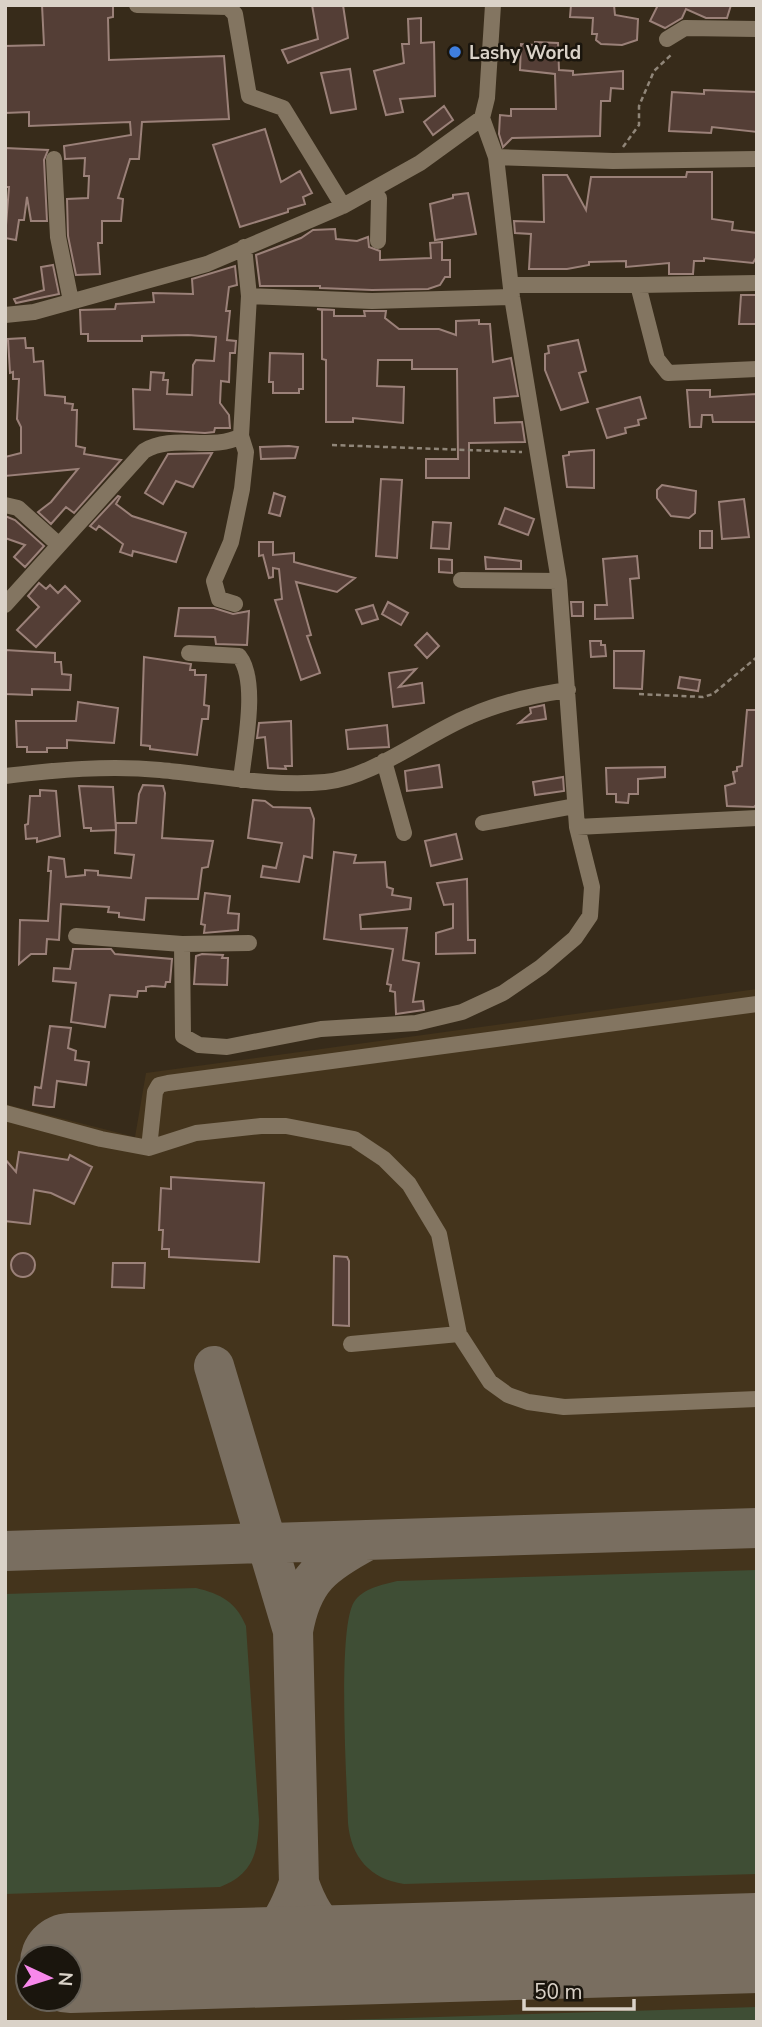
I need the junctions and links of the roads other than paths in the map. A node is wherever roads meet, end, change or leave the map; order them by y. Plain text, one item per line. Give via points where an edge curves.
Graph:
1 (137, 5) edge
2 (493, 5) edge
3 (757, 29) edge
4 (672, 45) road end
5 (482, 118) junction
6 (496, 157) junction
7 (54, 159) dead end
8 (757, 159) edge
9 (379, 192) junction
10 (343, 206) junction
11 (378, 241) dead end
12 (244, 247) junction
13 (757, 283) edge
14 (638, 285) junction
15 (512, 291) junction
16 (249, 296) junction
17 (71, 301) junction
18 (5, 315) edge
19 (757, 369) edge
20 (241, 436) junction
21 (5, 505) edge
22 (59, 545) junction
23 (461, 580) dead end
24 (559, 580) junction
25 (236, 604) dead end
26 (5, 605) edge
27 (189, 653) dead end
28 (568, 690) junction
29 (384, 761) junction
30 (5, 776) edge
31 (240, 780) junction
32 (575, 806) junction
33 (757, 818) edge
34 (483, 823) dead end
35 (576, 827) junction
36 (404, 834) dead end
37 (76, 936) dead end
38 (249, 943) dead end
39 (181, 944) junction
40 (757, 1004) edge
41 (5, 1113) edge
42 (149, 1147) junction
43 (459, 1334) junction
44 (351, 1343) dead end
45 (757, 1399) edge

1 - 10 street via 228,7 235,14 249,96 283,108
2 - 5 street
3 - 4 street via 685,27
5 - 6 street
5 - 9 street
6 - 8 street
6 - 15 street
7 - 17 street via 58,237
9 - 10 street
9 - 11 street
10 - 12 street
12 - 16 street
12 - 17 street via 207,264
13 - 14 street
14 - 15 street
14 - 19 street via 657,359 668,373
15 - 16 street via 372,300
15 - 24 street
16 - 20 street
17 - 18 street
20 - 22 street via 229,443 153,446 144,451
20 - 25 street via 246,452 242,489 231,542 214,581 219,599
21 - 22 street via 18,508
22 - 26 street
23 - 24 street
24 - 28 street
27 - 31 street via 239,656 246,664 248,718
28 - 29 street via 519,698 468,716
28 - 32 street
29 - 31 street via 327,782
29 - 36 street
30 - 31 street via 71,768 157,770
32 - 34 street
32 - 35 street
33 - 35 street
35 - 39 street via 592,887 590,916 575,938 541,967 503,993 462,1012 416,1023 321,1029 227,1047 199,1045 183,1036
37 - 39 street
38 - 39 street
40 - 42 street via 159,1085
41 - 42 street
42 - 43 street via 197,1133 261,1126 354,1139 384,1158 410,1184 439,1234
43 - 44 street
43 - 45 street via 490,1382 528,1402 564,1408

